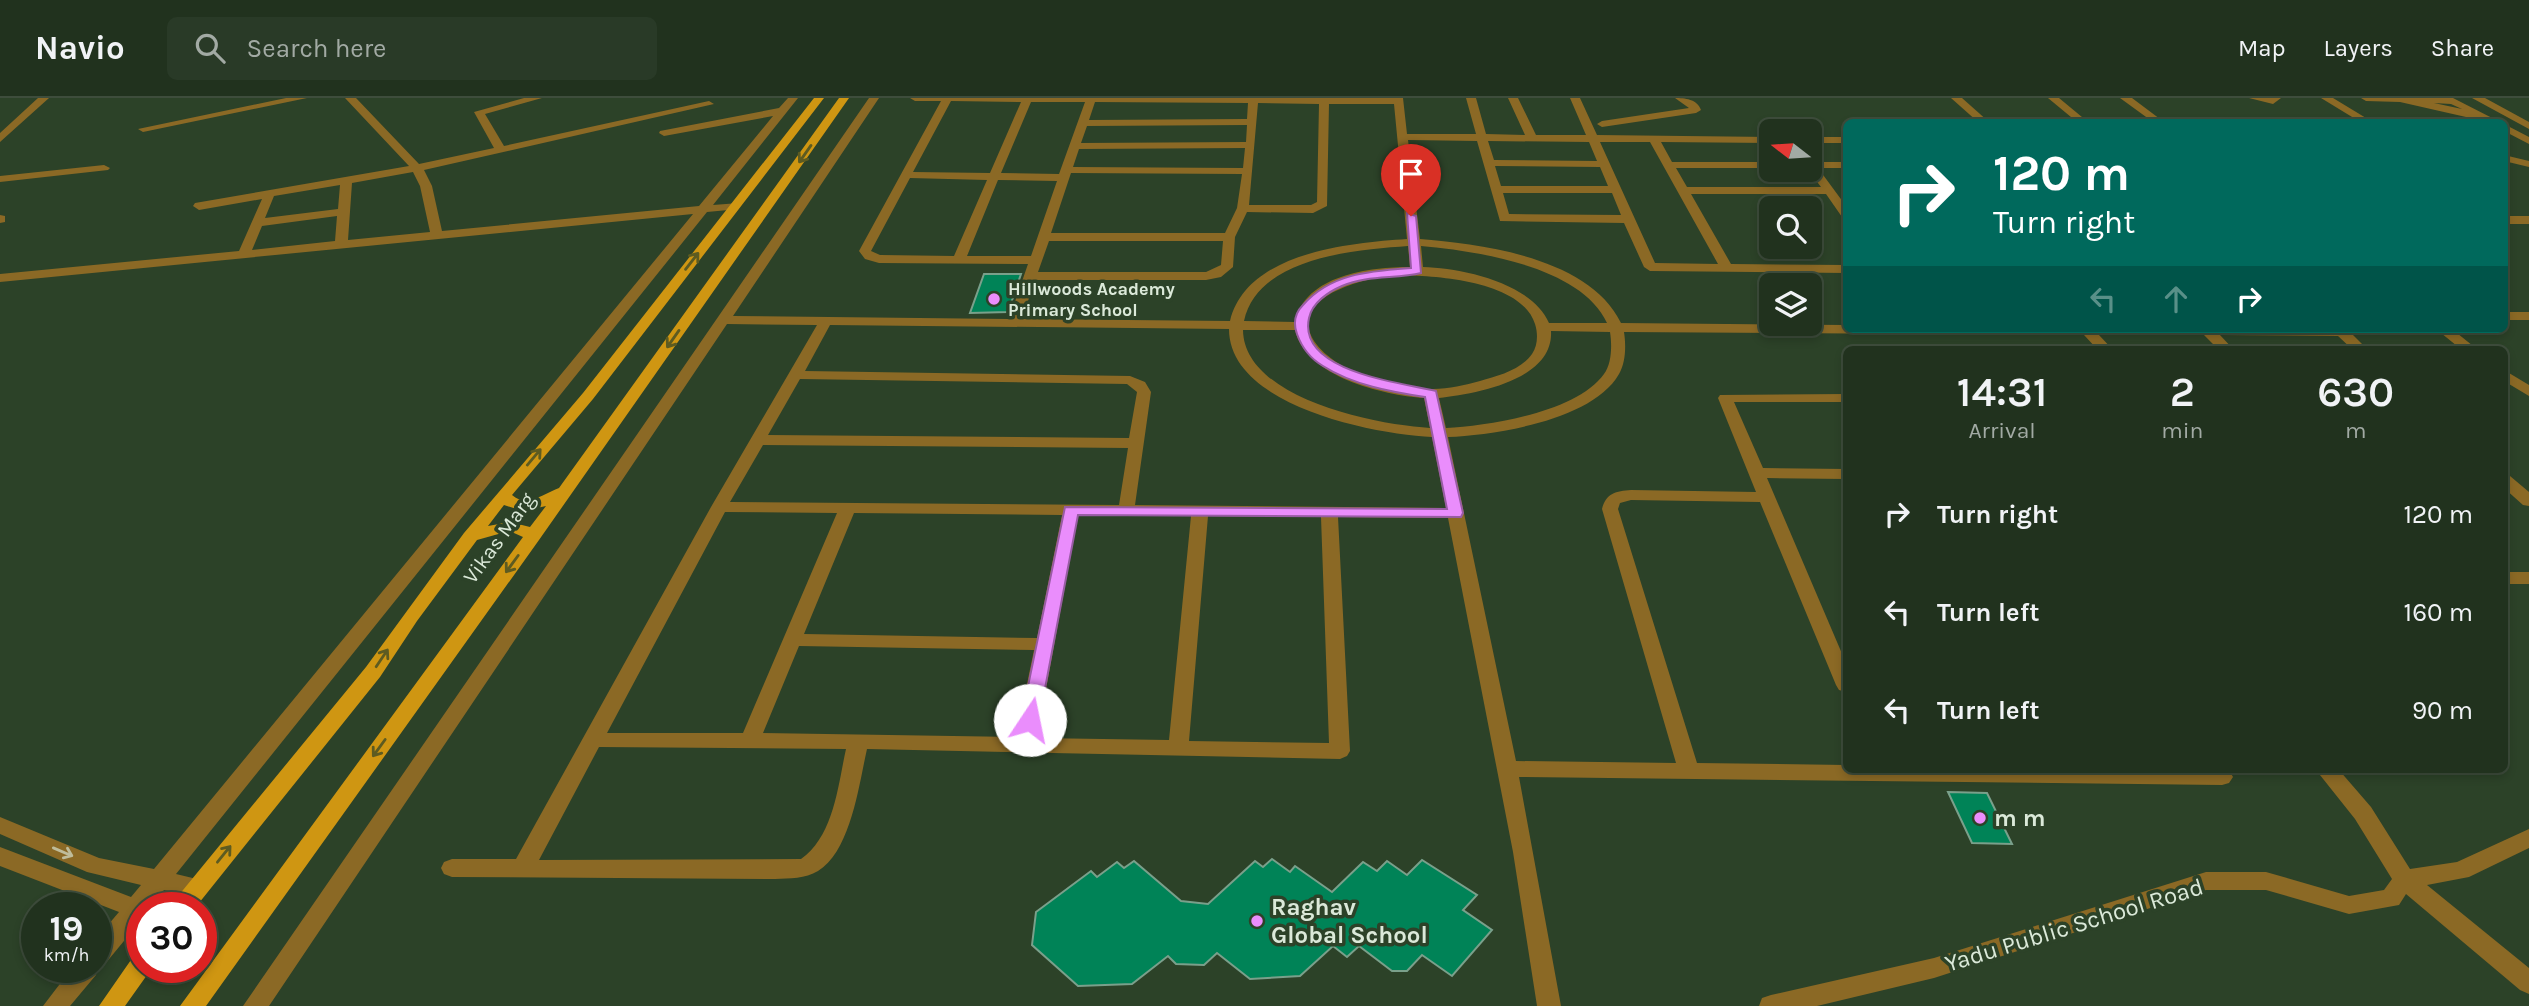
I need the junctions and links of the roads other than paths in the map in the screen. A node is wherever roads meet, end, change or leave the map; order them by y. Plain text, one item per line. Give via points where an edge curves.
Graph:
1 (44, 98) edge
2 (302, 98) edge
3 (350, 98) edge
4 (537, 98) edge
5 (819, 98) edge
6 (844, 98) edge
7 (874, 98) edge
8 (915, 98) edge
9 (1471, 98) edge
10 (1513, 98) edge
11 (1575, 98) edge
12 (1680, 98) edge
13 (1956, 98) edge
14 (2053, 98) edge
15 (2125, 98) edge
16 (2254, 98) edge
17 (2276, 98) edge
18 (2326, 98) edge
19 (2366, 98) edge
20 (2477, 98) edge
21 (947, 99) edge
22 (1027, 99) edge
23 (1091, 99) edge
24 (2400, 99) edge
25 (1253, 100) junction
26 (1398, 100) edge
27 (1324, 101) junction
28 (709, 104) dead end
29 (787, 104) edge
30 (27, 113) junction
31 (14, 115) dead end
32 (2361, 118) dead end
33 (1980, 119) edge
34 (2079, 119) edge
35 (2155, 119) edge
36 (2489, 119) edge
37 (1252, 122) junction
38 (1083, 123) junction
39 (1602, 124) dead end
40 (2529, 126) edge
41 (143, 129) dead end
42 (2508, 132) edge
43 (664, 133) dead end
44 (1402, 137) junction
45 (1482, 138) junction
46 (1532, 138) junction
47 (1593, 138) junction
48 (0, 139) edge
49 (1654, 139) junction
50 (1759, 140) edge
51 (1822, 140) edge
52 (1843, 140) edge
53 (2529, 141) edge
54 (1251, 145) junction
55 (1075, 146) junction
56 (500, 149) junction
57 (2508, 159) edge
58 (1489, 163) junction
59 (1604, 164) junction
60 (1668, 164) junction
61 (2529, 164) edge
62 (1759, 165) edge
63 (1843, 165) edge
64 (104, 168) dead end
65 (416, 169) junction
66 (1248, 171) junction
67 (1066, 174) junction
68 (906, 175) junction
69 (995, 176) junction
70 (0, 179) edge
71 (346, 181) junction
72 (1496, 189) junction
73 (1616, 190) junction
74 (1683, 190) junction
75 (1829, 191) junction
76 (270, 193) junction
77 (199, 206) dead end
78 (735, 206) junction
79 (1242, 208) junction
80 (703, 209) junction
81 (1843, 210) edge
82 (344, 212) junction
83 (1629, 219) junction
84 (2508, 220) edge
85 (2529, 220) edge
86 (258, 223) junction
87 (2508, 229) edge
88 (2529, 229) edge
89 (438, 237) junction
90 (1044, 237) junction
91 (1229, 237) junction
92 (1414, 242) junction
93 (341, 245) junction
94 (243, 255) junction
95 (959, 259) junction
96 (1035, 260) junction
97 (1727, 268) junction
98 (1843, 269) edge
99 (1417, 271) junction
100 (1030, 276) junction
101 (0, 278) edge
102 (2508, 316) edge
103 (2529, 316) edge
104 (722, 320) junction
105 (826, 321) junction
106 (1014, 323) junction
107 (1235, 325) junction
108 (1301, 326) junction
109 (1545, 327) junction
110 (1617, 328) junction
111 (1843, 329) edge
112 (2090, 333) edge
113 (2210, 333) edge
114 (2342, 333) edge
115 (2448, 333) edge
116 (2102, 346) edge
117 (2223, 346) edge
118 (2357, 346) edge
119 (2466, 346) edge
120 (796, 375) junction
121 (2508, 377) edge
122 (2529, 392) edge
123 (1431, 394) junction
124 (1843, 398) edge
125 (1439, 433) junction
126 (760, 440) junction
127 (1138, 443) junction
128 (1757, 473) junction
129 (1843, 474) edge
130 (2508, 483) edge
131 (565, 491) junction
132 (503, 495) junction
133 (1767, 497) junction
134 (2529, 501) edge
135 (719, 507) junction
136 (848, 508) junction
137 (1071, 510) junction
138 (1126, 511) junction
139 (1200, 511) junction
140 (1329, 512) junction
141 (1455, 513) junction
142 (533, 536) junction
143 (470, 537) junction
144 (2508, 578) edge
145 (2529, 578) edge
146 (792, 640) junction
147 (1046, 645) junction
148 (1839, 649) edge
149 (1843, 670) edge
150 (593, 740) junction
151 (750, 740) junction
152 (858, 744) junction
153 (1025, 746) junction
154 (1178, 748) junction
155 (1507, 769) junction
156 (1689, 772) junction
157 (1843, 772) edge
158 (1951, 773) edge
159 (2220, 773) edge
160 (2330, 773) edge
161 (0, 825) edge
162 (2529, 838) edge
163 (0, 856) edge
164 (524, 866) junction
165 (452, 868) dead end
166 (2404, 879) junction
167 (157, 881) junction
168 (197, 888) junction
169 (150, 892) edge
170 (194, 892) edge
171 (126, 904) edge
172 (126, 924) edge
173 (112, 939) edge
174 (74, 983) edge
175 (128, 983) edge
176 (2529, 983) edge
177 (55, 1006) edge
178 (111, 1006) edge
179 (192, 1006) edge
180 (255, 1006) edge
181 (1549, 1006) edge
182 (1770, 1006) edge

1 - 30 street
2 - 41 street
3 - 65 street
4 - 56 street via 479,112
5 - 78 main road, Vikas Marg
6 -> 131 main road, Vikas Marg
7 - 104 street
8 - 21 street
9 - 45 street
10 - 46 street
11 - 47 street
12 - 39 street via 1696,110
13 - 33 street
14 - 34 street
15 - 35 street
16 - 17 street
18 - 32 street
19 - 24 street
20 - 40 street
21 - 22 street
21 - 68 street
22 - 23 street
22 - 69 street
23 - 25 street
23 - 38 street
24 - 36 street via 2448,100
25 - 27 street
25 - 37 street
26 - 27 street
26 - 44 street
27 - 79 street via 1323,203 1313,209
28 - 56 street
29 - 43 street
29 - 80 street
30 - 31 street
30 - 48 street
37 - 38 street
37 - 54 street
38 - 55 street
42 - 53 street
44 - 45 street
44 - 92 street
45 - 46 street
45 - 58 street
46 - 47 street
47 - 49 street
47 - 59 street
49 - 50 street
49 - 60 street
51 - 52 street
54 - 55 street
54 - 66 street
55 - 67 street
56 - 65 street
57 - 61 street
58 - 59 street
58 - 72 street
59 - 73 street
60 - 62 street
60 - 74 street
63 - 75 street via 1810,165
64 - 70 street
65 - 71 street
65 - 89 street via 426,186
66 - 67 street
66 - 79 street
67 - 69 street
67 - 90 street
68 - 69 street
68 - 95 street via 865,251 879,258
69 - 95 street
71 - 76 street
71 - 82 street
72 - 73 street
72 - 83 street via 1504,218
73 - 83 street
74 - 75 street
74 - 97 street
75 - 81 street
76 - 77 street
76 - 86 street
78 - 80 street
132 -> 78 main road, Vikas Marg via 587,396
79 - 91 street
80 - 89 street
80 - 167 street
82 - 86 street
82 - 93 street
83 - 97 street via 1650,267
84 - 85 street
86 - 94 street
87 - 88 street
89 - 93 street
90 - 91 street
90 - 96 street
91 - 100 street via 1227,267 1216,274
92 - 99 street
92 - 107 street via 1324,254 1273,274 1246,297
92 - 110 street via 1467,246 1524,259 1572,280 1606,308
93 - 94 street
94 - 101 street
95 - 96 street
96 - 100 street
97 - 98 street
99 - 108 street via 1364,275 1338,284 1318,295 1304,311
99 - 109 street via 1450,273 1505,289 1530,307
100 - 106 street
102 - 103 street
104 - 105 street
104 - 180 street
105 - 106 street
105 - 120 street
106 - 107 street
107 - 108 street
107 - 125 street via 1242,355 1269,384 1315,409 1382,427
108 - 123 street via 1308,346 1345,373
109 - 110 street
109 - 123 street via 1541,352 1523,370 1496,382
110 - 111 street
110 - 125 street via 1613,373 1581,402 1526,423
112 - 116 street
113 - 117 street
114 - 118 street
115 - 119 street
120 - 126 street
120 - 127 street via 1130,380 1144,392
121 - 122 street
123 - 125 street
124 - 128 street via 1725,398
125 - 141 street
126 - 127 street
126 - 135 street
127 - 138 street
128 - 129 street
128 - 133 street
130 - 134 street
131 - 132 main road via 528,506 512,504
131 - 142 main road, Vikas Marg
132 - 143 main road, Vikas Marg
133 - 148 street
133 - 156 street via 1630,495 1612,501 1610,509
135 - 136 street
135 - 150 street
136 - 137 street
136 - 146 street
137 - 138 street
137 - 147 street
138 - 139 street
139 - 140 street
139 - 154 street
140 - 141 street
140 - 154 street via 1340,751
141 - 155 street
142 - 143 main road via 520,527 505,527
142 -> 179 main road, Vikas Marg
168 -> 143 main road, Vikas Marg via 373,672
144 - 145 street
146 - 147 street
146 - 151 street
147 - 153 street
148 - 149 street
150 - 151 street
150 - 164 street
151 - 152 street
152 - 153 street
152 - 164 street via 834,834 824,853 809,866 775,870
153 - 154 street
155 - 156 street
155 - 181 street
156 - 157 street
158 - 159 street via 2222,777
160 - 166 street via 2363,813
161 -> 167 street via 95,866
162 - 166 street via 2461,871
163 - 171 street
164 - 165 street
166 - 176 street
166 - 182 street, Yadu Public School Road via 2391,898 2349,905 2266,881 2206,881 1934,968
167 - 168 street
167 - 169 street
168 - 170 main road, Vikas Marg
172 - 173 street
174 - 177 street
175 - 178 main road

